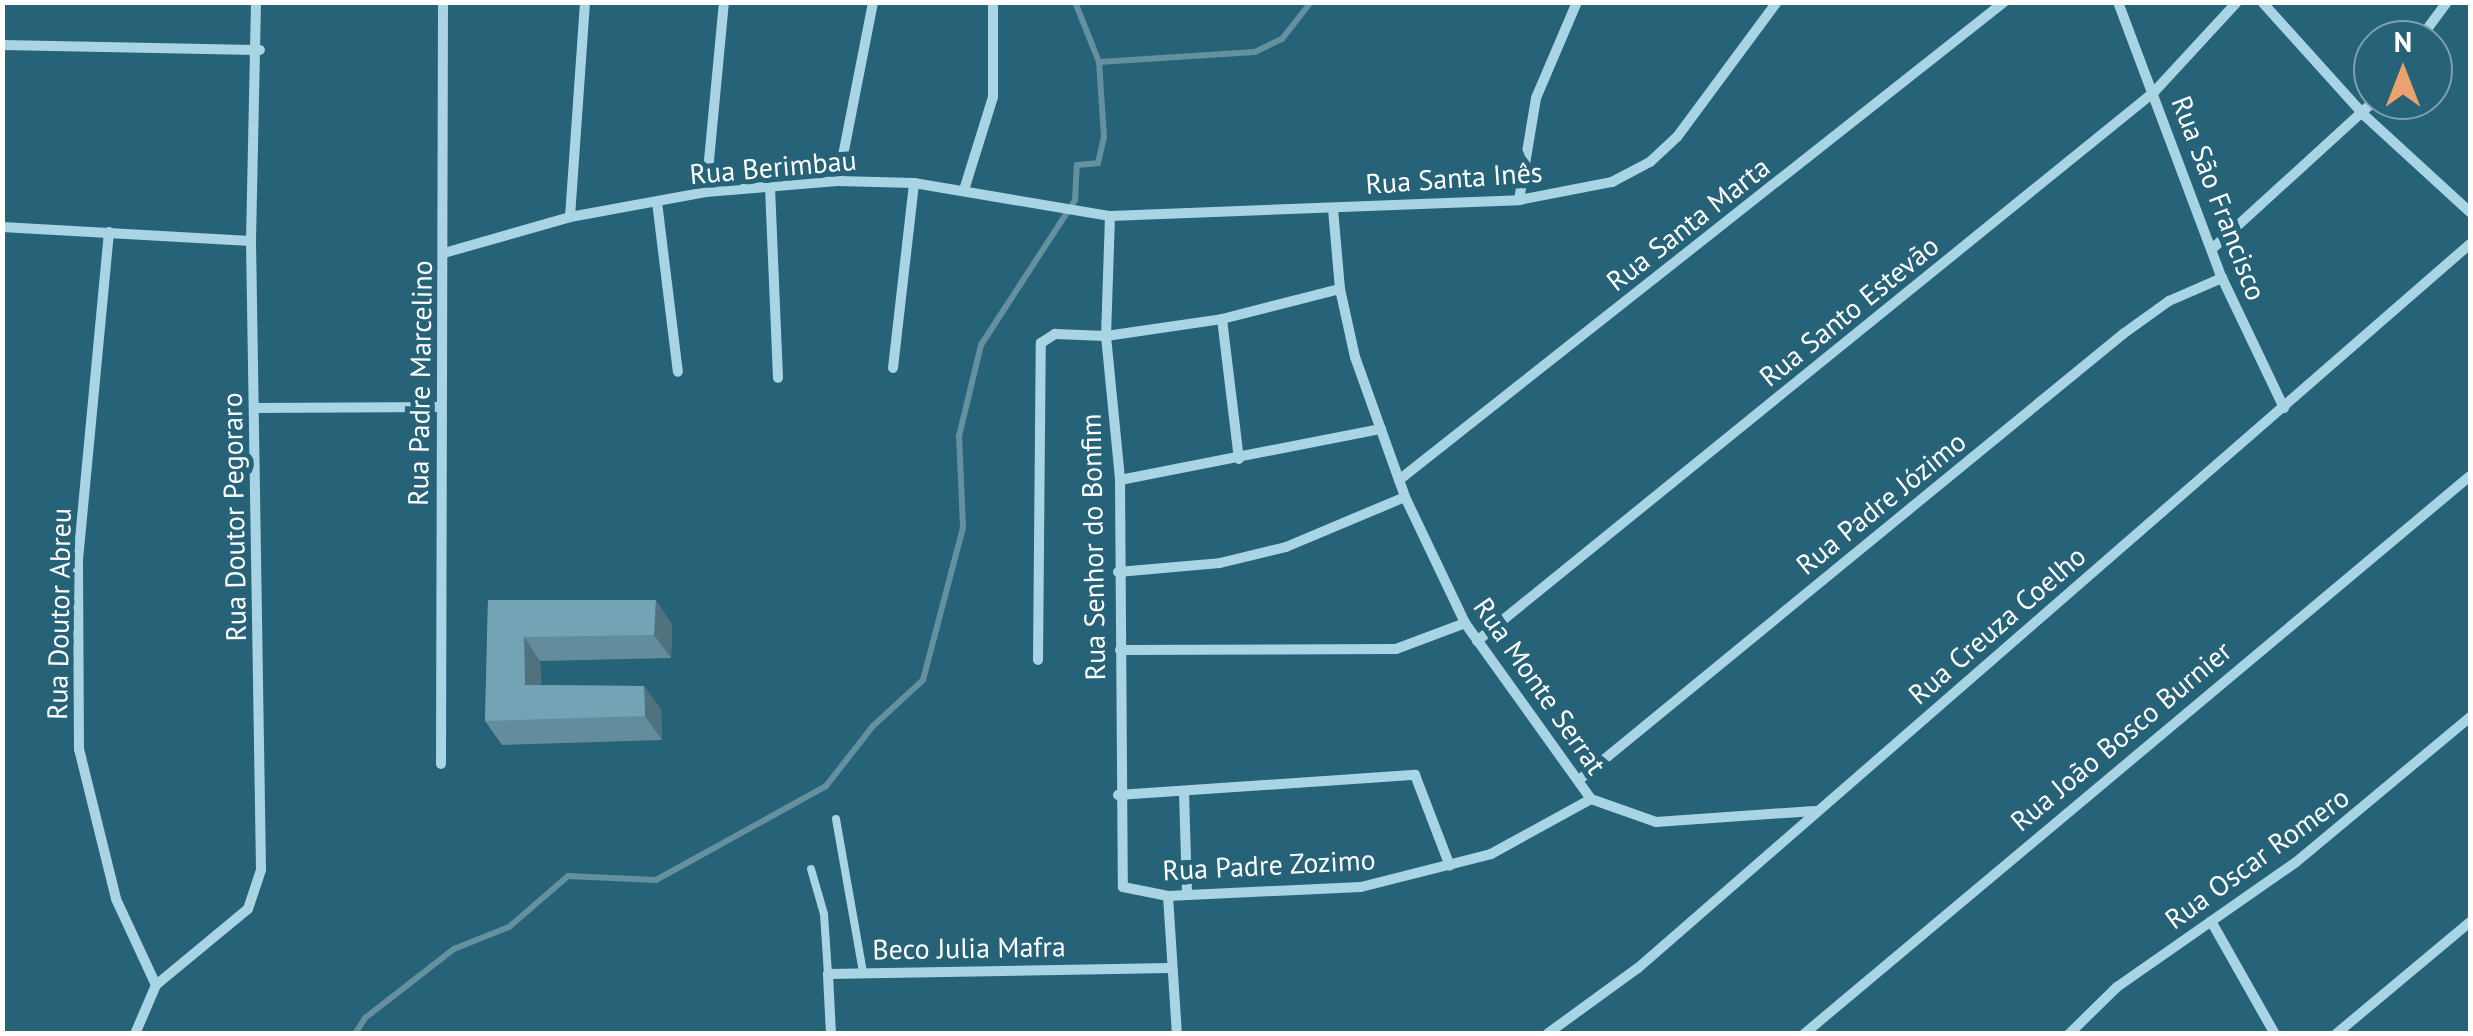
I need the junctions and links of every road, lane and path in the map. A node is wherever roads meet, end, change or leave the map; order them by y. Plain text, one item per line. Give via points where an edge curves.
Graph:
1 (256, 2) edge
2 (443, 2) edge
3 (584, 2) edge
4 (724, 2) edge
5 (873, 2) edge
6 (993, 2) edge
7 (1578, 2) edge
8 (1777, 2) edge
9 (2004, 2) edge
10 (2118, 2) edge
11 (2237, 2) edge
12 (2262, 2) edge
13 (2, 45) edge
14 (260, 50) junction
15 (2154, 92) junction
16 (2353, 102) edge
17 (2357, 120) edge
18 (2370, 120) edge
19 (838, 180) junction
20 (914, 184) junction
21 (770, 187) junction
22 (964, 190) junction
23 (706, 192) junction
24 (1519, 200) junction
25 (657, 202) junction
26 (1333, 209) junction
27 (2470, 212) edge
28 (1110, 216) junction
29 (570, 217) junction
30 (2, 227) edge
31 (109, 232) junction
32 (251, 241) junction
33 (2470, 244) edge
34 (2212, 249) junction
35 (444, 254) junction
36 (2222, 278) junction
37 (1340, 289) junction
38 (1222, 319) junction
39 (1106, 336) junction
40 (894, 368) dead end
41 (678, 372) dead end
42 (778, 378) dead end
43 (441, 407) junction
44 (254, 408) junction
45 (2284, 408) junction
46 (1381, 429) junction
47 (1240, 459) junction
48 (2470, 476) edge
49 (1120, 480) junction
50 (1399, 480) junction
51 (1405, 497) junction
52 (1118, 572) junction
53 (1465, 623) junction
54 (1477, 640) junction
55 (1120, 650) junction
56 (1038, 660) dead end
57 (2470, 717) edge
58 (441, 764) dead end
59 (1578, 780) junction
60 (1184, 792) junction
61 (1118, 795) junction
62 (1591, 799) junction
63 (1816, 810) junction
64 (836, 819) dead end
65 (1450, 866) junction
66 (811, 868) dead end
67 (1119, 878) joint
68 (1187, 894) junction
69 (1168, 896) junction
70 (2211, 921) junction
71 (2470, 922) edge
72 (1170, 968) junction
73 (863, 972) junction
74 (828, 974) junction
75 (156, 985) junction
76 (134, 1034) edge
77 (831, 1034) edge
78 (1177, 1034) edge
79 (1547, 1034) edge
80 (1804, 1034) edge
81 (2069, 1034) edge
82 (2275, 1034) edge
83 (2336, 1034) edge

1 - 14 street, Rua Doutor Pegoraro
2 - 35 street, Rua Padre Marcelino
3 - 29 street
4 - 23 street
5 - 19 street
6 - 22 street via 993,97
7 - 24 street via 1536,98
8 - 24 street, Rua Santa Inês via 1677,137 1650,162 1612,182
9 - 50 street, Rua Santa Marta
10 - 15 street, Rua São Francisco
11 - 15 street, Rua Santo Estevão
12 - 16 street
13 - 14 street
14 - 32 street, Rua Doutor Pegoraro
15 - 34 street, Rua São Francisco
15 - 54 street, Rua Santo Estevão
17 - 34 street
18 - 27 street
19 - 20 street, Rua Berimbau
19 - 21 street, Rua Berimbau
20 - 22 street, Rua Berimbau
20 - 40 street
21 - 23 street, Rua Berimbau
21 - 42 street
22 - 28 street, Rua Berimbau
23 - 25 street, Rua Berimbau
24 - 26 street, Rua Santa Inês
25 - 29 street, Rua Berimbau
25 - 41 street
26 - 28 street, Rua Santa Inês
26 - 37 street, Rua Monte Serrat
28 - 39 street, Rua Senhor do Bonfim
29 - 35 street, Rua Berimbau
30 - 31 street
31 - 32 street
31 - 75 street, Rua Doutor Abreu via 78,563 79,749 116,898
32 - 44 street, Rua Doutor Pegoraro
33 - 45 street, Rua Creuza Coelho
34 - 36 street, Rua São Francisco
35 - 43 street, Rua Padre Marcelino
36 - 45 street, Rua São Francisco
36 - 59 street, Rua Padre Józimo via 2169,301 2122,334
37 - 38 street
37 - 46 street, Rua Monte Serrat
38 - 39 street
38 - 47 street
39 - 49 street, Rua Senhor do Bonfim
39 - 56 street via 1055,334 1037,350
43 - 44 street
43 - 58 street, Rua Padre Marcelino
44 - 75 street, Rua Doutor Pegoraro via 260,870 248,910
45 - 63 street, Rua Creuza Coelho
46 - 47 street
46 - 50 street, Rua Monte Serrat
47 - 49 street
48 - 80 street, Rua João Bosco Burnier
49 - 52 street, Rua Senhor do Bonfim
50 - 51 street, Rua Monte Serrat
51 - 52 street via 1286,547 1220,563
51 - 53 street, Rua Monte Serrat
52 - 55 street, Rua Senhor do Bonfim
53 - 54 street, Rua Monte Serrat
53 - 55 street via 1396,649 1258,644
54 - 59 street, Rua Monte Serrat
55 - 61 street, Rua Senhor do Bonfim
57 - 70 street, Rua Oscar Romero via 2380,796
59 - 62 street, Rua Monte Serrat
60 - 61 street
60 - 65 street via 1415,775
60 - 68 street
61 - 67 street, Rua Senhor do Bonfim
62 - 63 street, Rua Monte Serrat via 1656,822
62 - 65 street, Rua Padre Zozimo via 1525,839
63 - 79 street, Rua Creuza Coelho via 1638,968
64 - 73 lane
65 - 68 street, Rua Padre Zozimo via 1361,887
66 - 74 lane via 824,914
67 - 69 street, Rua Padre Zozimo via 1130,891
68 - 69 street, Rua Padre Zozimo
69 - 72 street
70 - 81 street, Rua Oscar Romero via 2118,987
70 - 82 street
71 - 83 street
72 - 73 street, Beco Julia Mafra
72 - 78 street
73 - 74 street, Beco Julia Mafra
74 - 77 street
75 - 76 street

